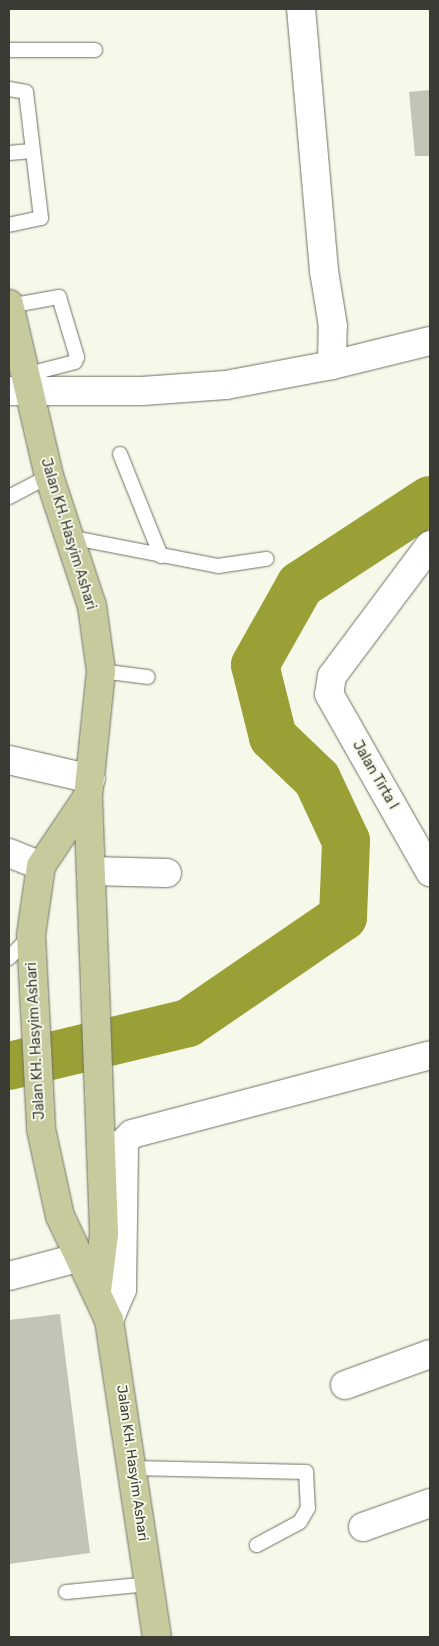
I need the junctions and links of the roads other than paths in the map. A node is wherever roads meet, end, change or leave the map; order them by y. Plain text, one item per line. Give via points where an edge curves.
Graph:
1 (301, 9) edge
2 (9, 50) edge
3 (95, 50) dead end
4 (9, 90) edge
5 (32, 151) junction
6 (9, 153) edge
7 (9, 225) edge
8 (9, 305) edge
9 (430, 341) edge
10 (332, 365) junction
11 (21, 385) edge
12 (120, 454) dead end
13 (49, 476) junction
14 (9, 497) edge
15 (69, 537) junction
16 (430, 545) edge
17 (161, 556) junction
18 (266, 559) dead end
19 (101, 671) junction
20 (148, 677) dead end
21 (9, 760) edge
22 (90, 788) junction
23 (9, 853) edge
24 (41, 866) junction
25 (92, 872) junction
26 (430, 872) edge
27 (167, 873) dead end
28 (31, 935) junction
29 (9, 958) edge
30 (430, 1055) edge
31 (81, 1257) junction
32 (9, 1276) edge
33 (97, 1291) junction
34 (108, 1320) junction
35 (430, 1354) edge
36 (345, 1385) dead end
37 (133, 1468) junction
38 (430, 1503) edge
39 (363, 1527) dead end
40 (257, 1544) dead end
41 (149, 1584) junction
42 (66, 1592) dead end
43 (157, 1637) edge

1 - 10 street via 324,271 333,326
2 - 3 lane
4 - 5 lane via 26,92
5 - 6 lane
5 - 7 lane via 40,220
8 - 11 main road, Jalan KH. Hasyim Ashari
8 - 11 lane via 59,297 77,356 75,362
9 - 10 street
10 - 11 street via 226,385 142,391
11 - 13 main road, Jalan KH. Hasyim Ashari
12 - 17 lane
13 - 14 lane
13 - 15 main road, Jalan KH. Hasyim Ashari
15 - 17 lane
15 - 19 main road, Jalan KH. Hasyim Ashari via 92,606
16 - 26 street, Jalan Tirta I via 332,676 329,694
17 - 18 lane via 218,566
19 - 20 lane
19 - 22 main road, Jalan KH. Hasyim Ashari
21 - 22 street
22 - 24 main road, Jalan KH. Hasyim Ashari
22 - 25 main road, Jalan KH. Hasyim Ashari
23 - 24 street
24 - 28 main road, Jalan KH. Hasyim Ashari
25 - 27 street
25 - 33 main road, Jalan KH. Hasyim Ashari via 92,980 104,1234
28 - 29 lane
28 - 31 main road, Jalan KH. Hasyim Ashari via 41,1129 60,1216
30 - 34 street via 132,1134 124,1142 122,1290
31 - 32 street
31 - 33 main road, Jalan KH. Hasyim Ashari
33 - 34 main road, Jalan KH. Hasyim Ashari
34 - 37 main road, Jalan KH. Hasyim Ashari
35 - 36 street
37 - 40 lane via 306,1472 308,1508 300,1522
37 - 41 main road, Jalan KH. Hasyim Ashari
38 - 39 street
41 - 42 lane
41 - 43 main road, Jalan KH. Hasyim Ashari

